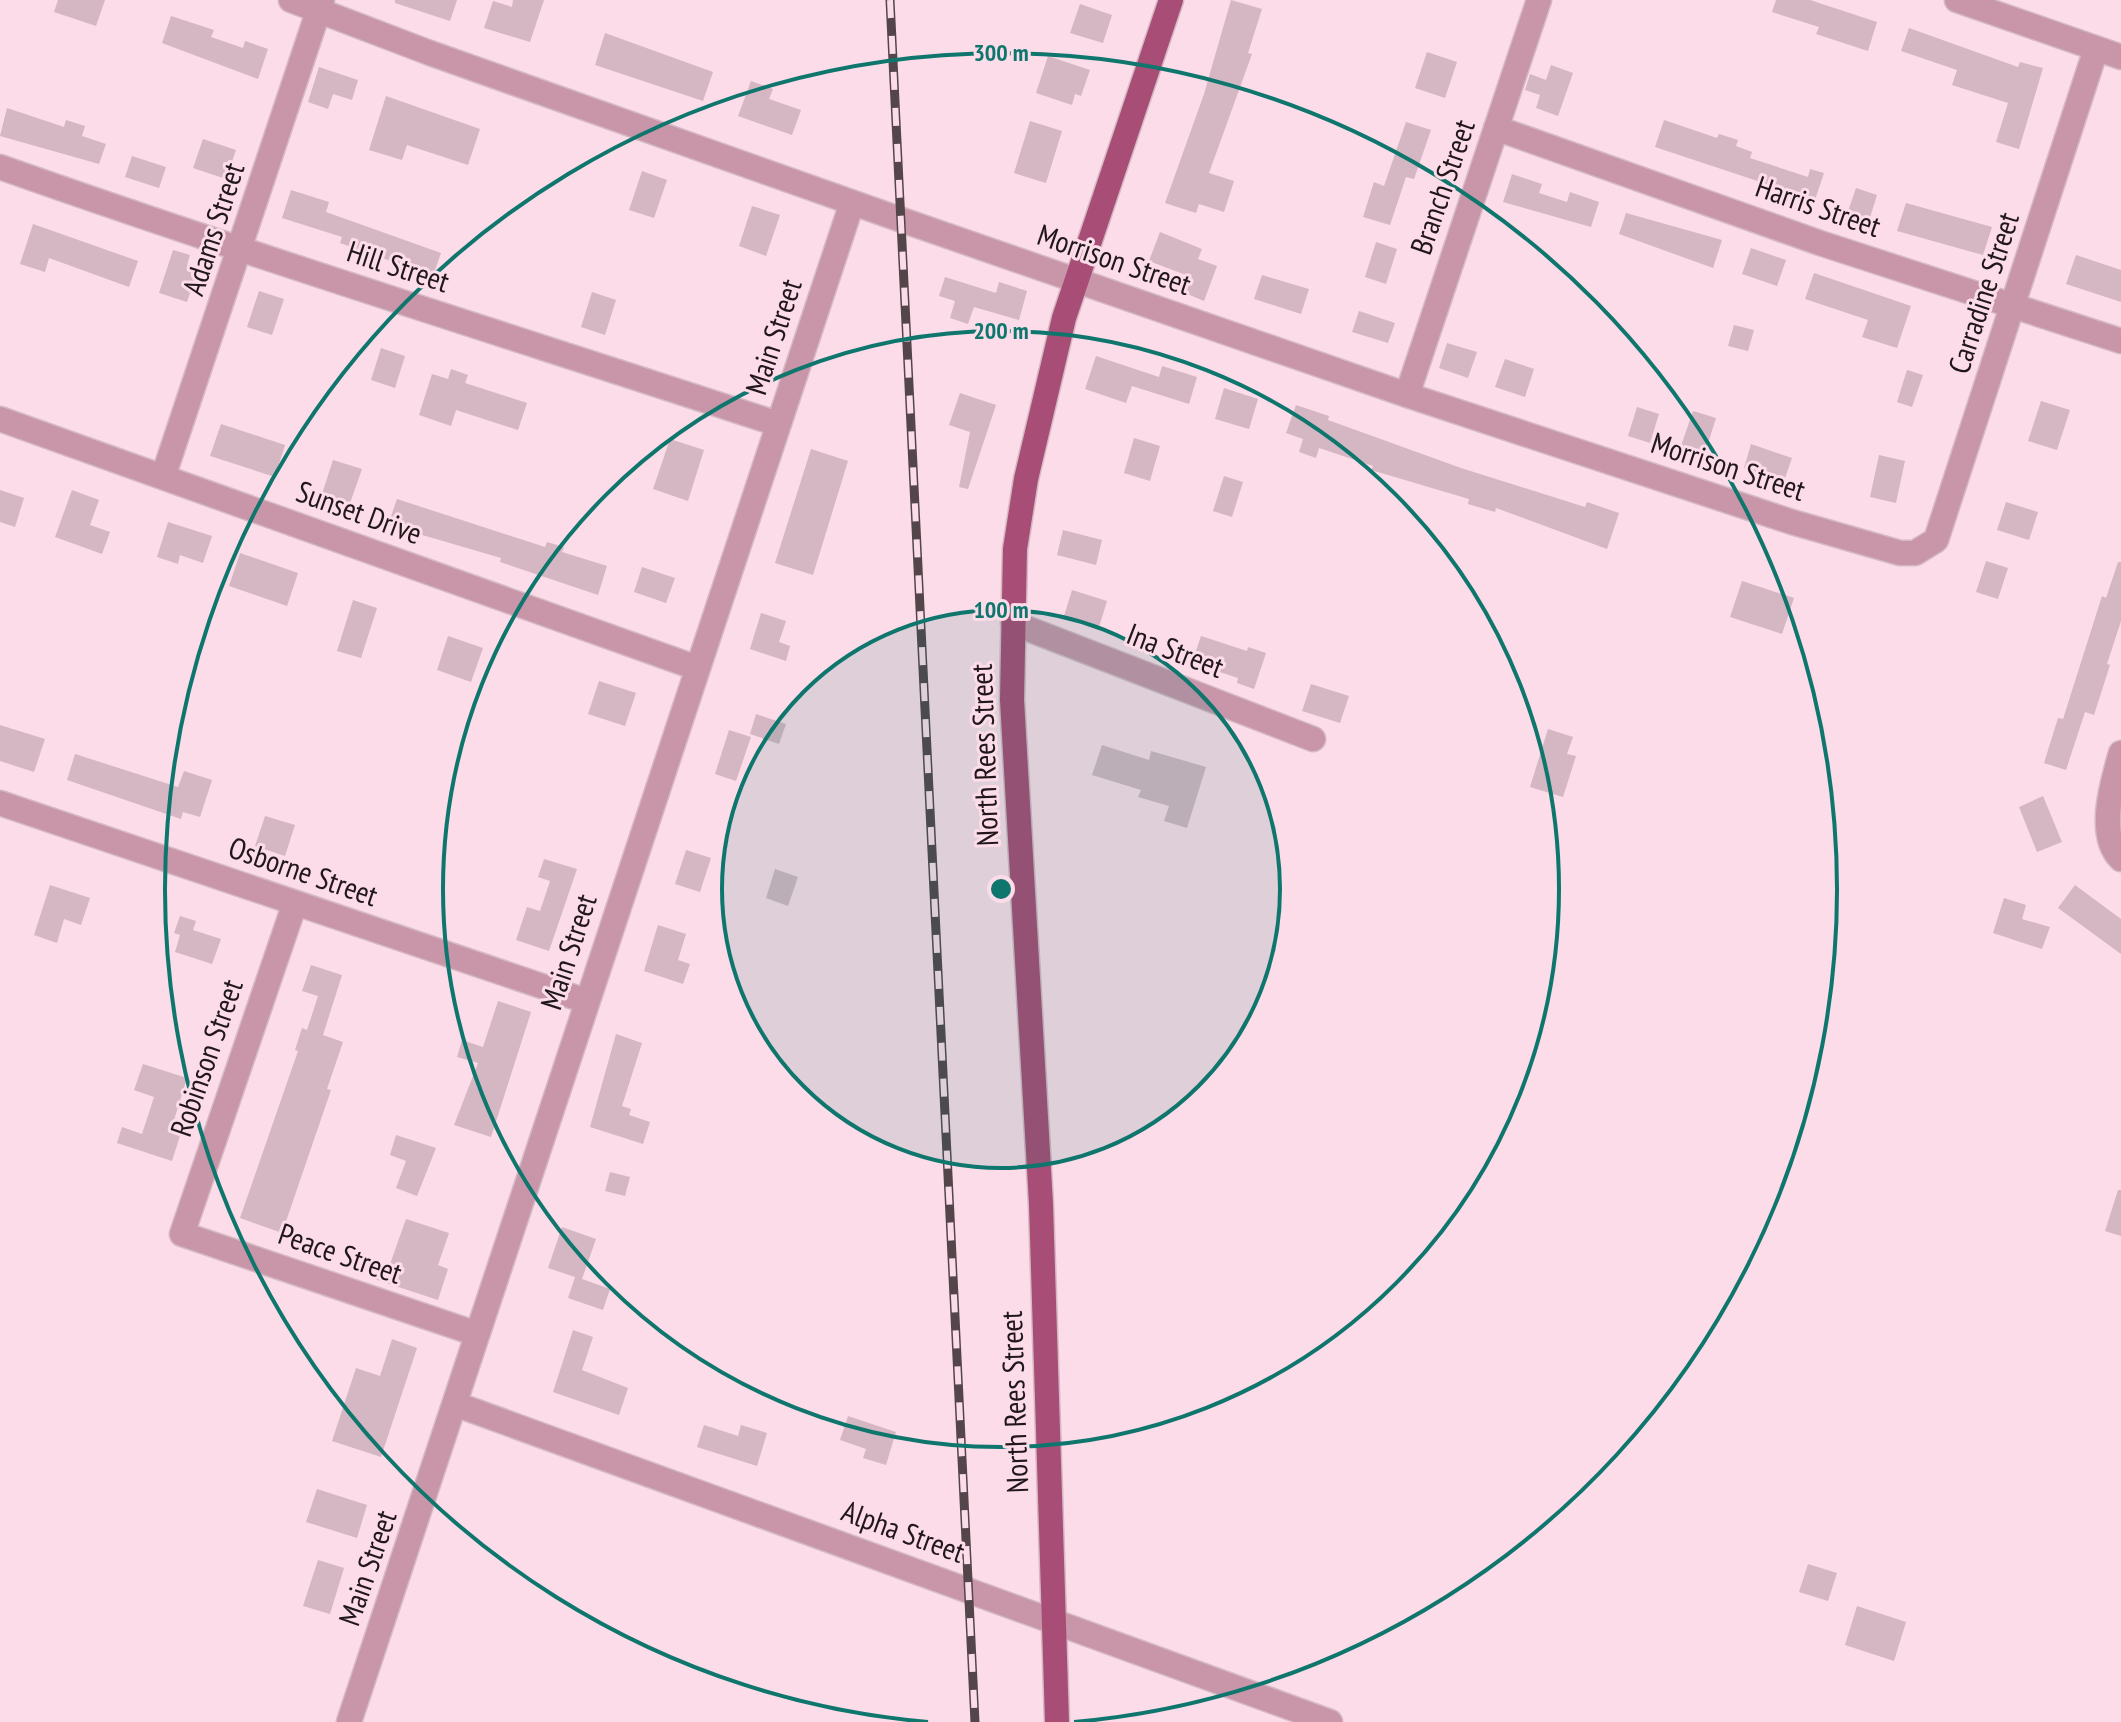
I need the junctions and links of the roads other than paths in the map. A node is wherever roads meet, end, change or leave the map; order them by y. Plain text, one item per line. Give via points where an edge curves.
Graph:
1 (291, 0) edge
2 (1171, 0) edge
3 (1539, 0) edge
4 (1957, 0) edge
5 (320, 5) edge
6 (2096, 49) junction
7 (2121, 57) edge
8 (1496, 128) junction
9 (0, 167) edge
10 (852, 203) junction
11 (240, 252) junction
12 (1076, 280) junction
13 (2014, 306) junction
14 (2121, 341) edge
15 (1407, 395) junction
16 (0, 419) edge
17 (778, 424) junction
18 (163, 477) junction
19 (1923, 549) joint
20 (1013, 623) junction
21 (697, 668) junction
22 (1313, 739) dead end
23 (2121, 753) edge
24 (0, 803) edge
25 (2121, 859) edge
26 (295, 903) junction
27 (586, 1001) junction
28 (182, 1234) joint
29 (477, 1334) junction
30 (455, 1404) junction
31 (1053, 1623) junction
32 (349, 1722) edge
33 (1057, 1722) edge
34 (1330, 1722) edge

1 - 5 street, Morrison Street
2 - 12 main road, North Rees Street
3 - 8 street, Branch Street
4 - 6 street
5 - 10 street, Morrison Street via 430,53
5 - 11 street, Adams Street
6 - 7 street
6 - 13 street, Carradine Street
8 - 13 street, Harris Street
8 - 15 street, Branch Street
9 - 11 street, Hill Street
10 - 12 street, Morrison Street
10 - 17 street, Main Street
11 - 17 street, Hill Street
11 - 18 street, Adams Street
12 - 15 street, Morrison Street
12 - 20 main road, North Rees Street via 1026,479 1015,549
13 - 14 street, Harris Street
13 - 19 street, Carradine Street via 1952,498 1936,540
15 - 19 street, Morrison Street via 1879,549
16 - 18 street, Sunset Drive
17 - 21 street, Main Street
18 - 21 street, Sunset Drive
20 - 22 street, Ina Street
20 - 31 main road, North Rees Street via 1012,700 1041,1204
21 - 27 street, Main Street
23 - 25 street via 2109,803 2110,833
24 - 26 street, Osborne Street
26 - 27 street, Osborne Street
26 - 28 street, Robinson Street
27 - 29 street, Main Street
28 - 29 street, Peace Street
29 - 30 street, Main Street
30 - 31 street, Alpha Street
30 - 32 street, Main Street
31 - 33 main road, North Rees Street
31 - 34 street, Alpha Street

